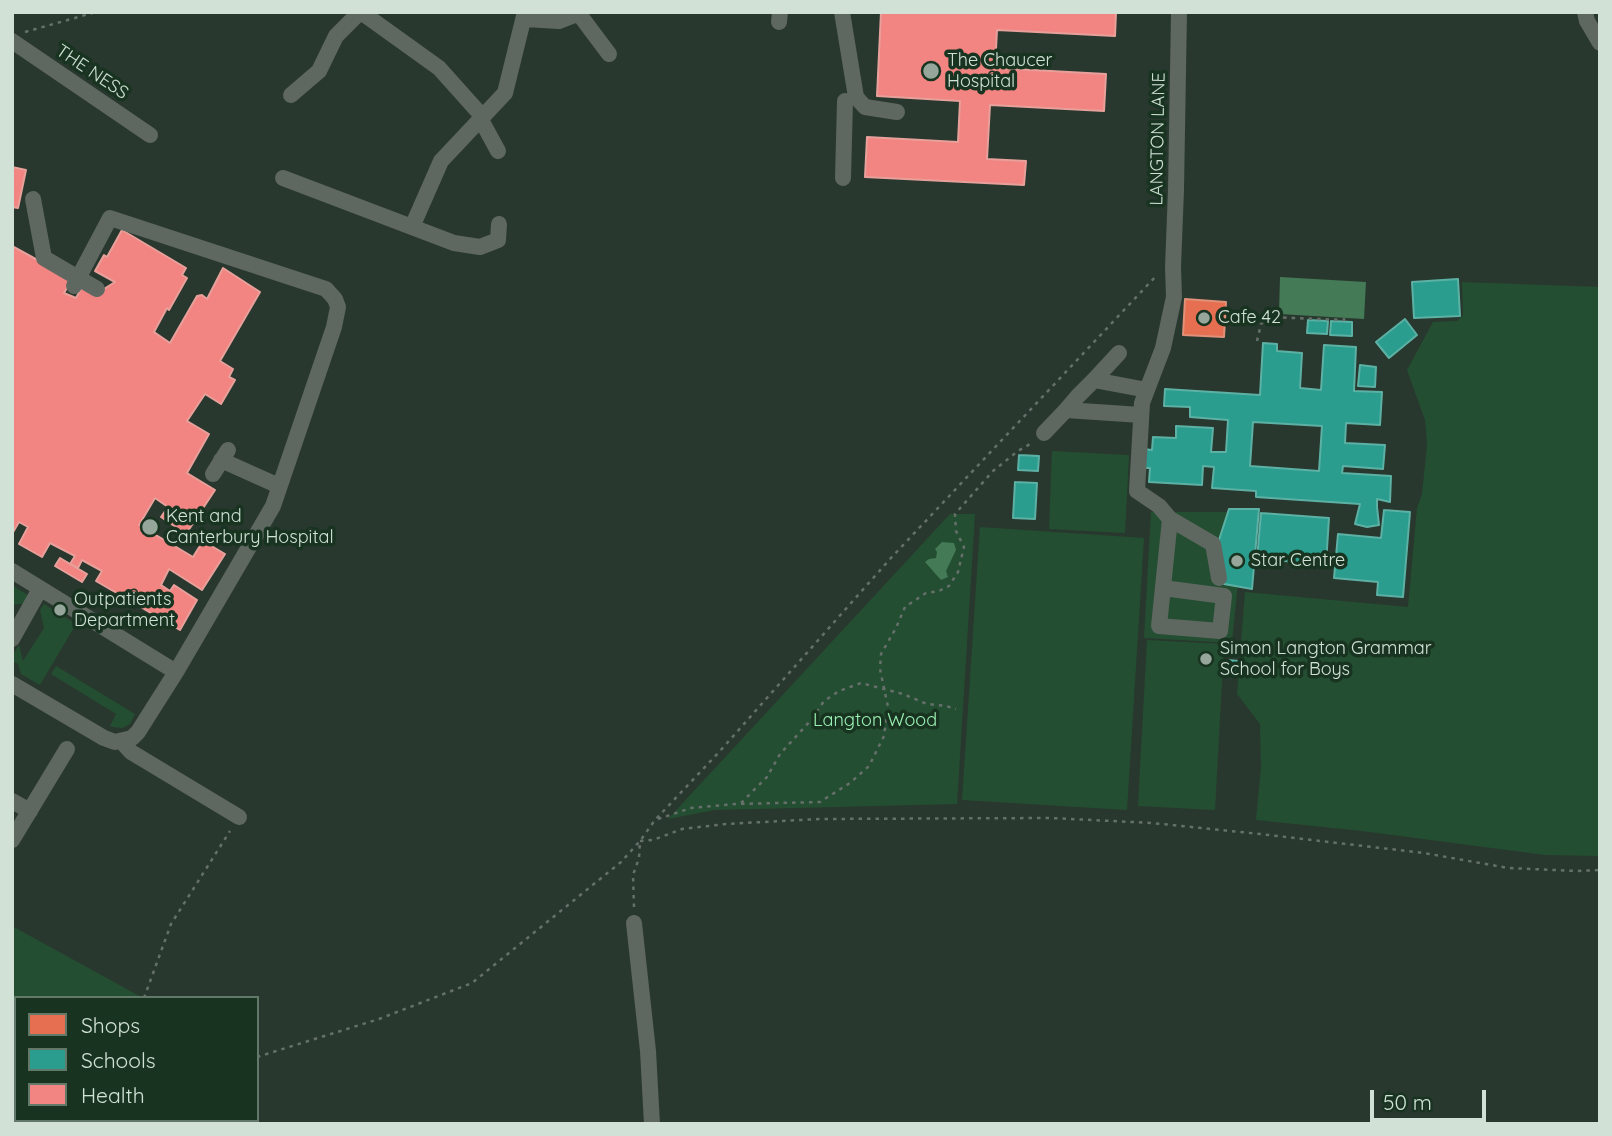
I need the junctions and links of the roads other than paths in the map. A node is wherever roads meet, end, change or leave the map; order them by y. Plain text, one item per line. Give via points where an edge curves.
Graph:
1 (361, 12) edge
2 (842, 12) edge
3 (1179, 12) edge
4 (1585, 12) edge
5 (580, 13) edge
6 (525, 16) edge
7 (18, 36) edge
8 (1600, 43) edge
9 (609, 54) dead end
10 (291, 95) dead end
11 (846, 100) junction
12 (897, 112) dead end
13 (481, 117) junction
14 (150, 135) dead end
15 (498, 151) dead end
16 (283, 178) dead end
17 (843, 178) dead end
18 (33, 199) dead end
19 (499, 224) dead end
20 (412, 227) junction
21 (76, 282) junction
22 (97, 289) dead end
23 (1119, 353) dead end
24 (1094, 380) junction
25 (1147, 390) junction
26 (1066, 410) junction
27 (1141, 415) junction
28 (1044, 433) road end
29 (221, 461) dead end
30 (279, 486) junction
31 (1170, 519) junction
32 (12, 571) edge
33 (1219, 578) dead end
34 (1163, 588) dead end
35 (40, 589) junction
36 (12, 639) edge
37 (176, 672) junction
38 (12, 684) edge
39 (122, 742) junction
40 (67, 749) dead end
41 (12, 801) edge
42 (30, 811) junction
43 (239, 817) road end
44 (12, 841) edge
45 (634, 923) road end
46 (652, 1124) edge

1 - 10 street via 336,36 319,71
1 - 13 street via 439,68
2 - 11 street
3 - 25 street, LANGTON LANE via 1174,297 1163,348
4 - 8 street
5 - 6 street via 559,21
5 - 9 street
6 - 13 street via 505,93
7 - 14 street, THE NESS
11 - 12 street
11 - 17 street
13 - 15 street
13 - 20 street via 441,161
16 - 20 street
18 - 21 street via 44,258
19 - 20 street via 498,240 480,247
21 - 22 street
21 - 30 street via 110,218 326,289 338,307 334,327
23 - 24 street
24 - 25 street
24 - 26 street
25 - 27 street, LANGTON LANE
26 - 27 street
26 - 28 street
27 - 31 street, LANGTON LANE via 1137,491
29 - 30 street
30 - 37 street via 273,506
31 - 33 street via 1213,544
31 - 34 street
32 - 35 street
35 - 36 street
35 - 37 street
37 - 39 street via 138,732
38 - 39 street via 104,738
39 - 43 street via 131,752
40 - 42 street
41 - 42 street
42 - 44 street
45 - 46 street

